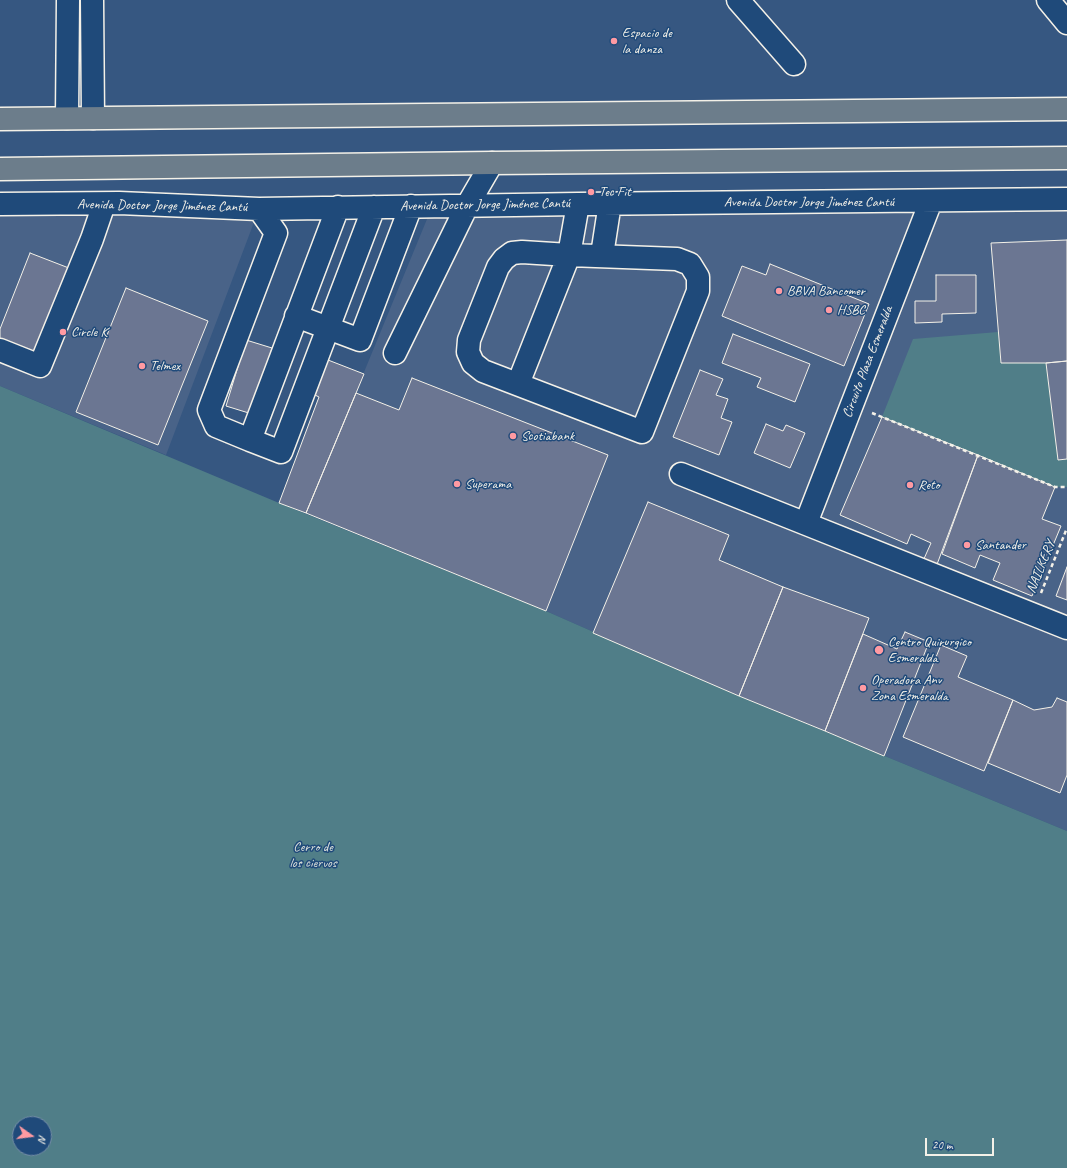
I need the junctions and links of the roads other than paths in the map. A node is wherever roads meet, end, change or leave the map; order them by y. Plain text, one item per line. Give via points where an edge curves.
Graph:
1 (56, 0) edge
2 (68, 0) edge
3 (81, 0) edge
4 (92, 0) edge
5 (738, 0) edge
6 (1048, 0) edge
7 (1067, 23) edge
8 (794, 64) dead end
9 (1067, 109) edge
10 (74, 118) junction
11 (0, 119) edge
12 (1067, 158) edge
13 (492, 163) junction
14 (0, 169) edge
15 (1067, 199) edge
16 (931, 201) junction
17 (610, 203) junction
18 (0, 204) edge
19 (104, 204) junction
20 (578, 204) junction
21 (411, 206) junction
22 (467, 206) junction
23 (338, 207) junction
24 (374, 207) junction
25 (259, 209) junction
26 (569, 255) junction
27 (602, 255) junction
28 (296, 316) junction
29 (329, 328) junction
30 (0, 350) edge
31 (395, 353) dead end
32 (518, 384) junction
33 (250, 440) junction
34 (681, 474) dead end
35 (806, 523) junction
36 (1067, 628) edge

1 - 10 street
2 - 10 street
3 - 10 street
4 - 10 street
5 - 8 street
6 - 7 street
9 - 10 main road
10 - 11 main road
12 - 13 main road
13 - 14 main road
13 - 22 street
15 - 16 street, Avenida Doctor Jorge Jiménez Cantú
16 - 17 street, Avenida Doctor Jorge Jiménez Cantú
16 - 35 street, Circuito Plaza Esmeralda
17 - 20 street, Avenida Doctor Jorge Jiménez Cantú
17 - 27 street
18 - 19 street, Avenida Doctor Jorge Jiménez Cantú
19 - 25 street, Avenida Doctor Jorge Jiménez Cantú
19 - 30 street via 40,366
20 - 22 street, Avenida Doctor Jorge Jiménez Cantú
20 - 26 street
21 - 22 street, Avenida Doctor Jorge Jiménez Cantú
21 - 24 street, Avenida Doctor Jorge Jiménez Cantú
21 - 29 street via 360,340
22 - 31 street
23 - 24 street, Avenida Doctor Jorge Jiménez Cantú
23 - 25 street, Avenida Doctor Jorge Jiménez Cantú
23 - 28 street
24 - 29 street
25 - 33 street via 276,233 209,410 216,426
26 - 27 street
26 - 32 street
26 - 32 street via 522,252 512,253 504,259 498,267 472,332 468,352 473,363 483,371
27 - 32 street via 677,259 690,264 698,277 698,291 642,432
28 - 29 street
28 - 33 street
29 - 33 street via 281,452
34 - 35 street
35 - 36 street

